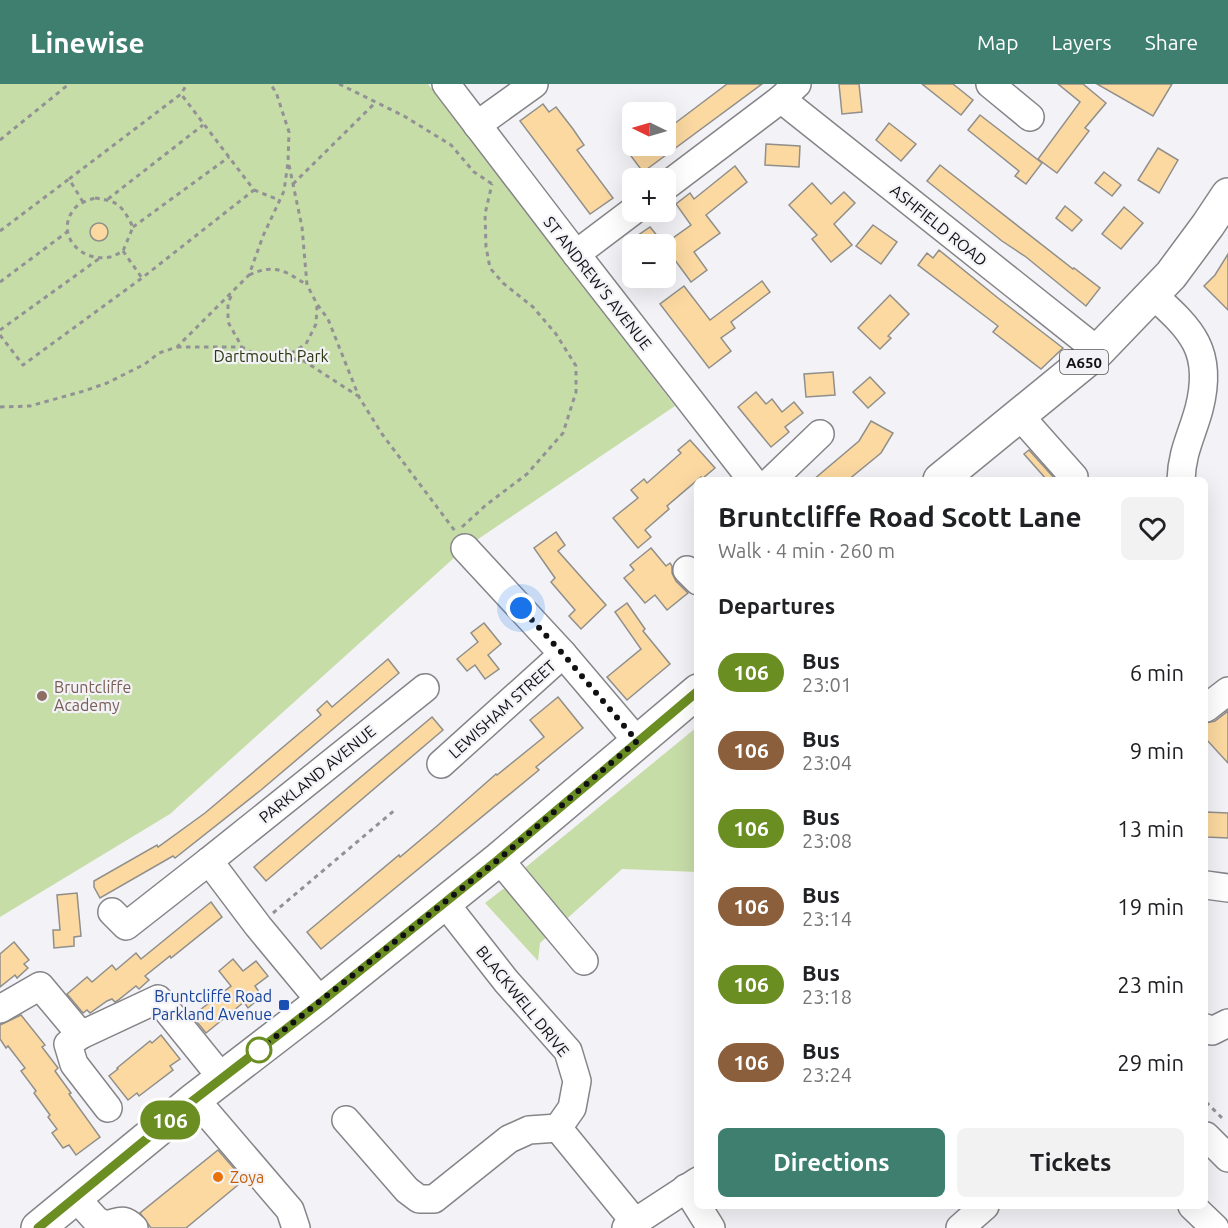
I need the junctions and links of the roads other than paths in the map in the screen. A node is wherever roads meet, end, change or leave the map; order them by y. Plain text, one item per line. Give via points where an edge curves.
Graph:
1 (446, 84) edge
2 (534, 84) edge
3 (990, 84) edge
4 (789, 91) edge
5 (1030, 117) dead end
6 (477, 125) junction
7 (676, 178) edge
8 (1228, 195) edge
9 (622, 219) edge
10 (576, 254) junction
11 (1152, 294) junction
12 (1098, 351) junction
13 (1019, 415) junction
14 (820, 434) dead end
15 (750, 477) edge
16 (775, 477) edge
17 (944, 477) edge
18 (1074, 477) dead end
19 (1181, 477) edge
20 (465, 548) dead end
21 (563, 654) junction
22 (425, 688) dead end
23 (1228, 691) edge
24 (694, 694) edge
25 (1208, 706) edge
26 (637, 741) junction
27 (441, 764) dead end
28 (499, 859) junction
29 (209, 861) junction
30 (1208, 885) edge
31 (1228, 888) edge
32 (444, 902) junction
33 (125, 926) dead end
34 (584, 961) dead end
35 (321, 1002) junction
36 (0, 1010) edge
37 (1228, 1023) edge
38 (1208, 1029) edge
39 (81, 1035) junction
40 (222, 1078) junction
41 (195, 1099) junction
42 (108, 1108) dead end
43 (346, 1120) dead end
44 (558, 1128) junction
45 (1208, 1138) edge
46 (1228, 1158) edge
47 (692, 1184) edge
48 (76, 1198) junction
49 (703, 1209) edge
50 (1195, 1209) edge
51 (630, 1225) edge
52 (38, 1228) edge
53 (134, 1228) edge
54 (296, 1228) edge
55 (711, 1228) edge
56 (1215, 1228) edge

1 - 6 street, ST ANDREW'S AVENUE
2 - 6 street
3 - 5 street
4 - 7 street
4 - 12 street, ASHFIELD ROAD
6 - 10 street, ST ANDREW'S AVENUE
8 - 11 main road, A650 via 1177,267
9 - 10 street
10 - 15 street, ST ANDREW'S AVENUE
11 - 12 main road, A650
11 - 19 street via 1181,321 1200,349 1203,369 1199,409 1184,453
12 - 13 main road, A650
13 - 17 main road, A650
13 - 18 street
14 - 16 street
20 - 21 street, LEWISHAM STREET
21 - 26 street, LEWISHAM STREET
21 - 27 street, LEWISHAM STREET
22 - 29 street, PARKLAND AVENUE
23 - 25 street
24 - 26 main road
26 - 28 main road
28 - 32 main road
28 - 34 street
29 - 33 street, PARKLAND AVENUE
29 - 35 street
30 - 31 street
32 - 35 main road
32 - 44 street, BLACKWELL DRIVE via 568,1052 577,1080 572,1108
35 - 40 main road
36 - 39 street via 40,986
37 - 38 street via 1212,1031
39 - 40 street via 158,999
39 - 42 street via 68,1044 74,1064
40 - 41 main road
41 - 48 main road
41 - 54 street via 290,1210
43 - 44 street via 419,1199 434,1198 509,1139 529,1130
44 - 51 street
45 - 46 street
47 - 51 street
48 - 52 main road
48 - 53 street via 104,1225 121,1220
49 - 55 street
50 - 56 street

